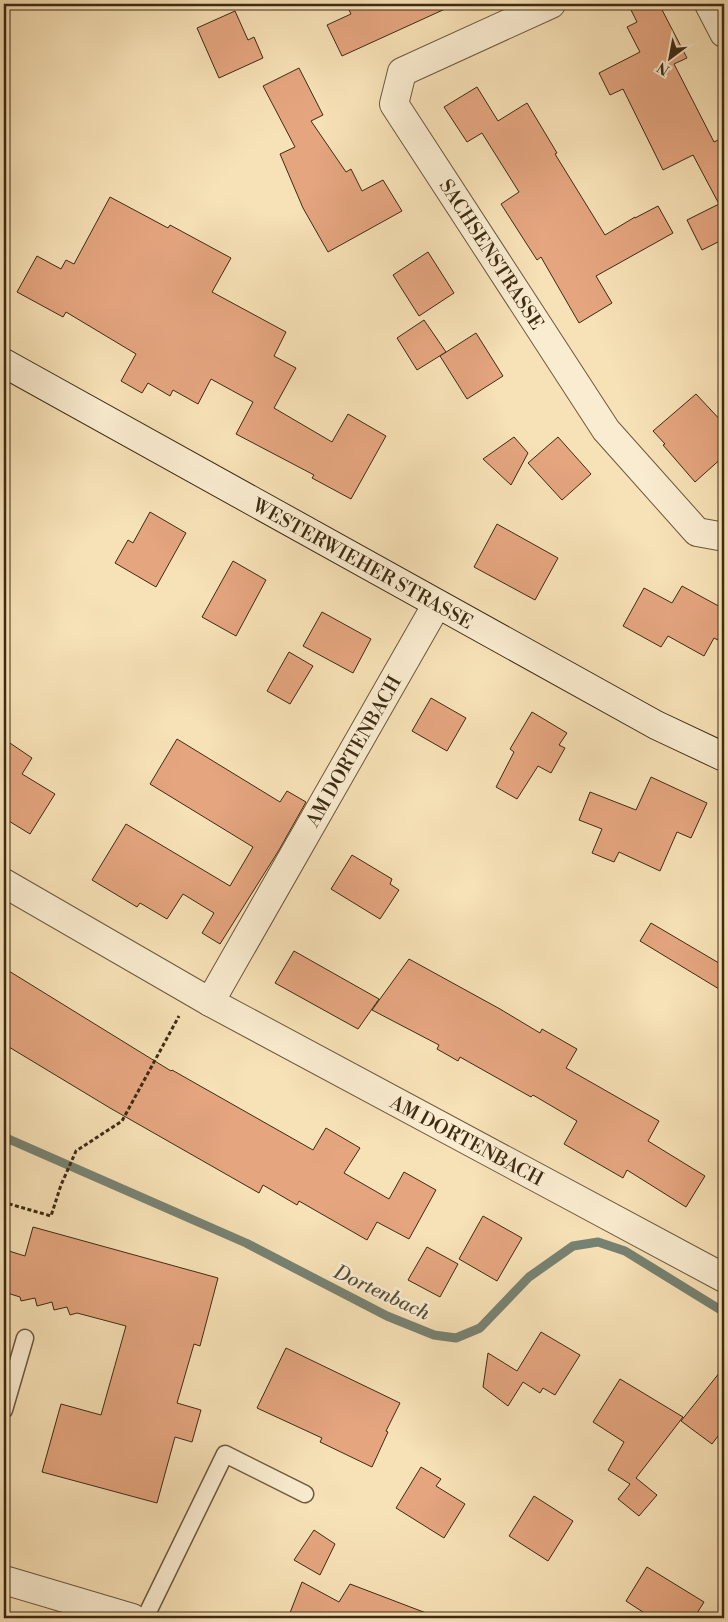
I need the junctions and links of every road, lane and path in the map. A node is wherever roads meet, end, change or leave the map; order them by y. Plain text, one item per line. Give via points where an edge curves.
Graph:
1 (551, 4) edge
2 (4, 363) edge
3 (724, 535) edge
4 (437, 604) junction
5 (724, 757) edge
6 (4, 883) edge
7 (201, 997) junction
8 (4, 1213) edge
9 (724, 1278) edge
10 (25, 1338) dead end
11 (4, 1410) edge
12 (305, 1494) dead end
13 (4, 1580) edge
14 (132, 1618) edge
15 (146, 1618) edge

1 - 3 street, SACHSENSTRASSE via 402,72 394,104 606,430 697,532
2 - 4 street, WESTERWIEHER STRASSE
4 - 5 street, WESTERWIEHER STRASSE via 656,725
4 - 7 street, AM DORTENBACH
6 - 7 street, AM DORTENBACH
7 - 8 path via 122,1121 76,1151 51,1216 6,1203
7 - 9 street, AM DORTENBACH
10 - 11 lane
12 - 15 lane via 225,1454
13 - 14 street

